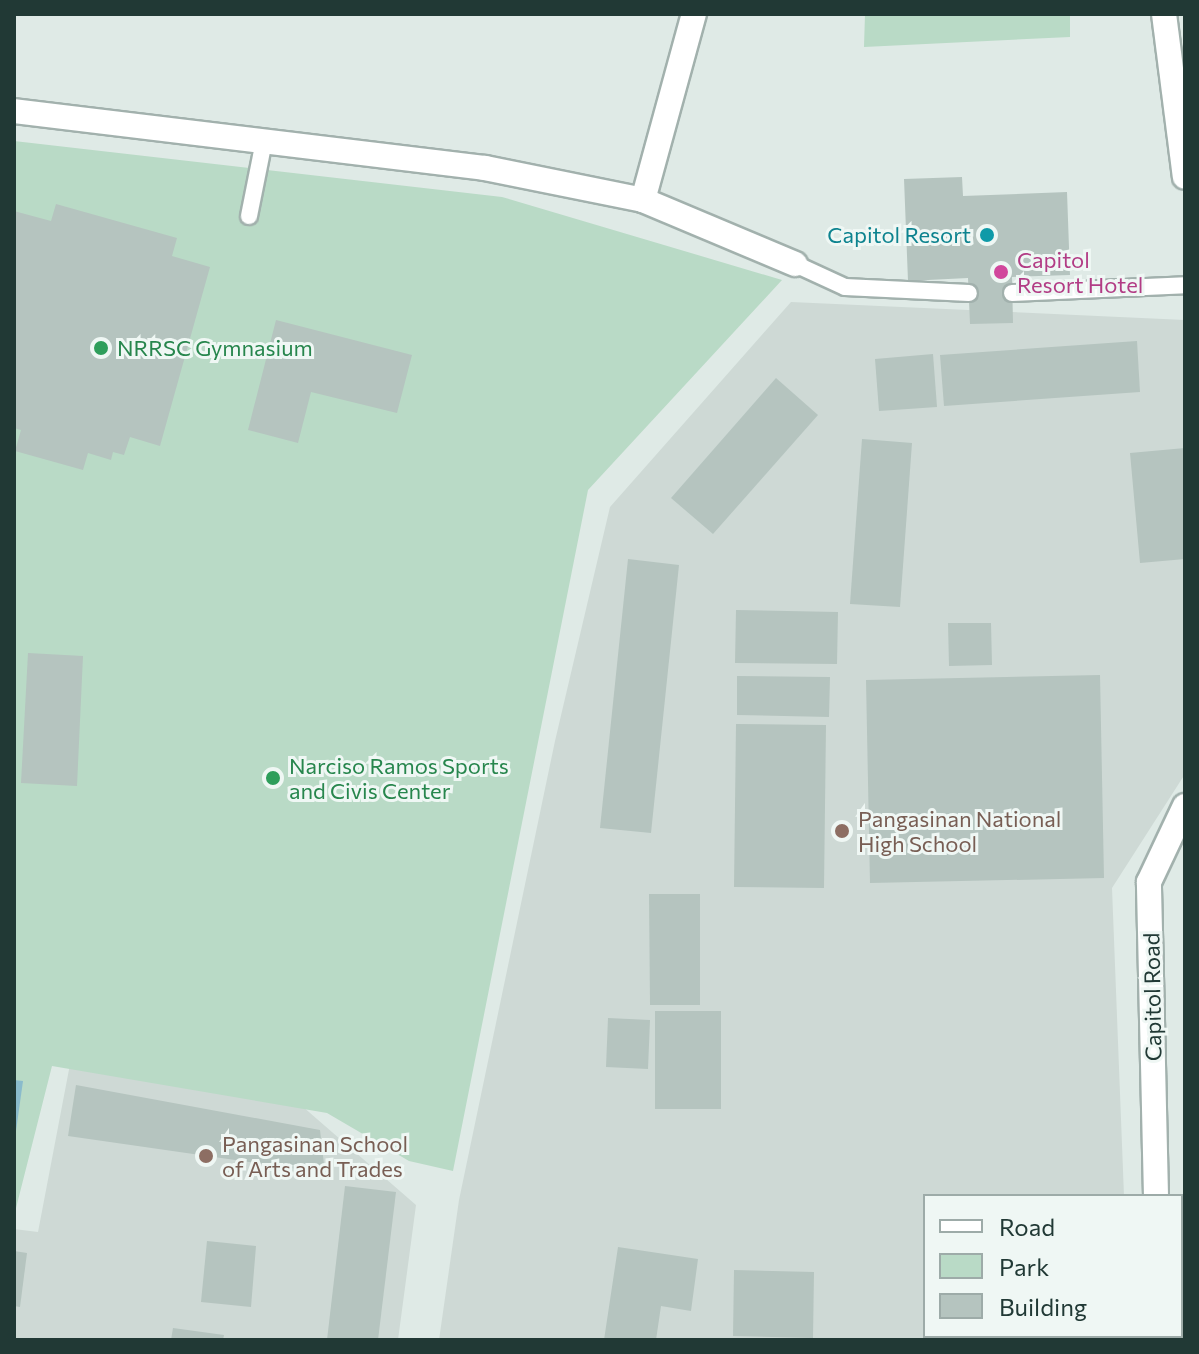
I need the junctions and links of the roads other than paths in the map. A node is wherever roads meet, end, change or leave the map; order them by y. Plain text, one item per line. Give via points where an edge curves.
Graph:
1 (694, 14) edge
2 (1164, 14) edge
3 (1176, 49) edge
4 (14, 111) edge
5 (264, 141) junction
6 (1185, 177) edge
7 (643, 200) junction
8 (249, 216) dead end
9 (795, 264) joint
10 (1185, 285) edge
11 (969, 293) dead end
12 (1012, 293) dead end
13 (1185, 806) edge
14 (1156, 1194) edge

1 - 7 street
2 - 3 street
3 - 6 street
4 - 5 street
5 - 7 street via 485,168
5 - 8 lane
7 - 9 street
9 - 11 lane via 845,287
10 - 12 lane
13 - 14 street, Capitol Road via 1149,882

